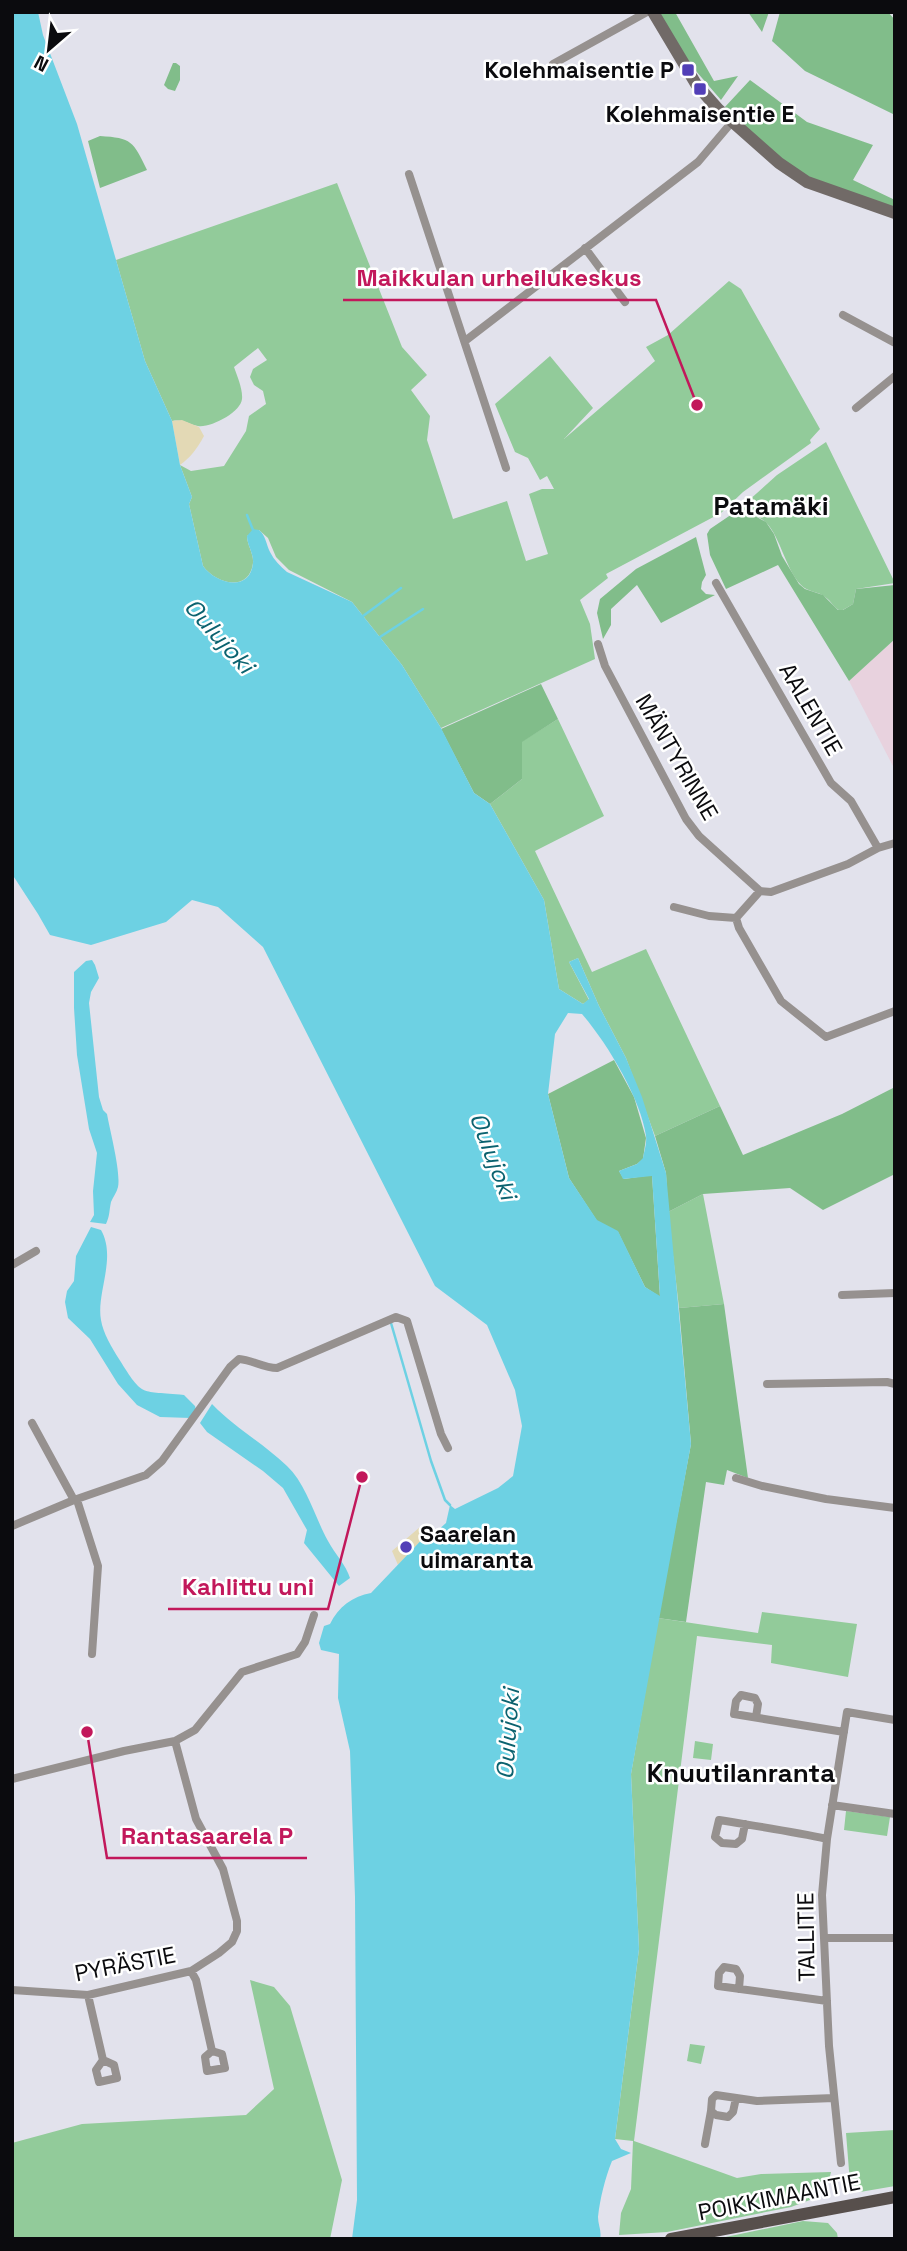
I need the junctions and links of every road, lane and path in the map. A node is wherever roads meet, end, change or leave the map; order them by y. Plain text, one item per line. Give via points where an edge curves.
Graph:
1 (647, 12) edge
2 (653, 12) edge
3 (553, 64) dead end
4 (732, 122) junction
5 (409, 174) dead end
6 (895, 213) edge
7 (585, 248) junction
8 (625, 302) dead end
9 (843, 315) dead end
10 (465, 341) junction
11 (895, 343) edge
12 (895, 376) edge
13 (856, 408) dead end
14 (506, 468) dead end
15 (716, 583) dead end
16 (598, 644) dead end
17 (895, 844) edge
18 (878, 848) junction
19 (760, 891) junction
20 (674, 906) dead end
21 (736, 918) junction
22 (895, 1011) edge
23 (36, 1251) dead end
24 (12, 1265) edge
25 (895, 1293) edge
26 (842, 1295) dead end
27 (766, 1384) dead end
28 (895, 1384) edge
29 (32, 1423) dead end
30 (448, 1448) dead end
31 (736, 1478) dead end
32 (76, 1500) junction
33 (895, 1508) edge
34 (12, 1526) edge
35 (314, 1615) dead end
36 (92, 1654) dead end
37 (756, 1717) dead end
38 (895, 1720) edge
39 (844, 1732) junction
40 (175, 1741) junction
41 (12, 1779) edge
42 (832, 1805) junction
43 (895, 1814) edge
44 (745, 1824) dead end
45 (827, 1839) junction
46 (824, 1938) junction
47 (895, 1938) edge
48 (191, 1971) junction
49 (739, 1989) dead end
50 (12, 1990) edge
51 (88, 1995) junction
52 (827, 2001) junction
53 (212, 2051) dead end
54 (103, 2060) dead end
55 (736, 2098) junction
56 (834, 2098) junction
57 (711, 2111) junction
58 (705, 2144) dead end
59 (841, 2163) dead end
60 (895, 2197) edge
61 (671, 2239) edge

1 - 3 street
2 - 4 street via 696,84
4 - 6 street via 807,182
4 - 7 street via 698,162
5 - 10 street
7 - 8 street
7 - 10 street
9 - 11 street
10 - 14 street
12 - 13 street
15 - 18 street, AALENTIE via 831,783 851,801
16 - 19 street, MÄNTYRINNE via 604,666 686,819
17 - 18 street
18 - 19 street via 848,864 771,892
19 - 21 street
20 - 21 street
21 - 22 street via 781,1001 825,1037
23 - 24 street
25 - 26 street
27 - 28 street
29 - 32 street
30 - 32 street via 407,1321 396,1317 277,1368 239,1359 162,1461 146,1475
31 - 33 street via 826,1499
32 - 34 street
32 - 36 street via 98,1566
35 - 40 street via 297,1654 242,1672 195,1730
37 - 39 street
38 - 39 street, TALLITIE via 847,1712
39 - 42 street, TALLITIE
40 - 41 street
40 - 48 street, PYRÄSTIE via 196,1819 223,1869 237,1921 232,1942
42 - 43 street
42 - 45 street, TALLITIE
44 - 45 street
45 - 46 street, TALLITIE
46 - 47 street
46 - 52 street, TALLITIE
48 - 51 street, PYRÄSTIE
48 - 53 street
49 - 52 street
50 - 51 street, PYRÄSTIE
51 - 54 street
52 - 56 street, TALLITIE
55 - 56 street
55 - 57 street via 716,2095
55 - 57 street via 728,2117
56 - 59 street, TALLITIE
57 - 58 street
60 - 61 main road, POIKKIMAANTIE

